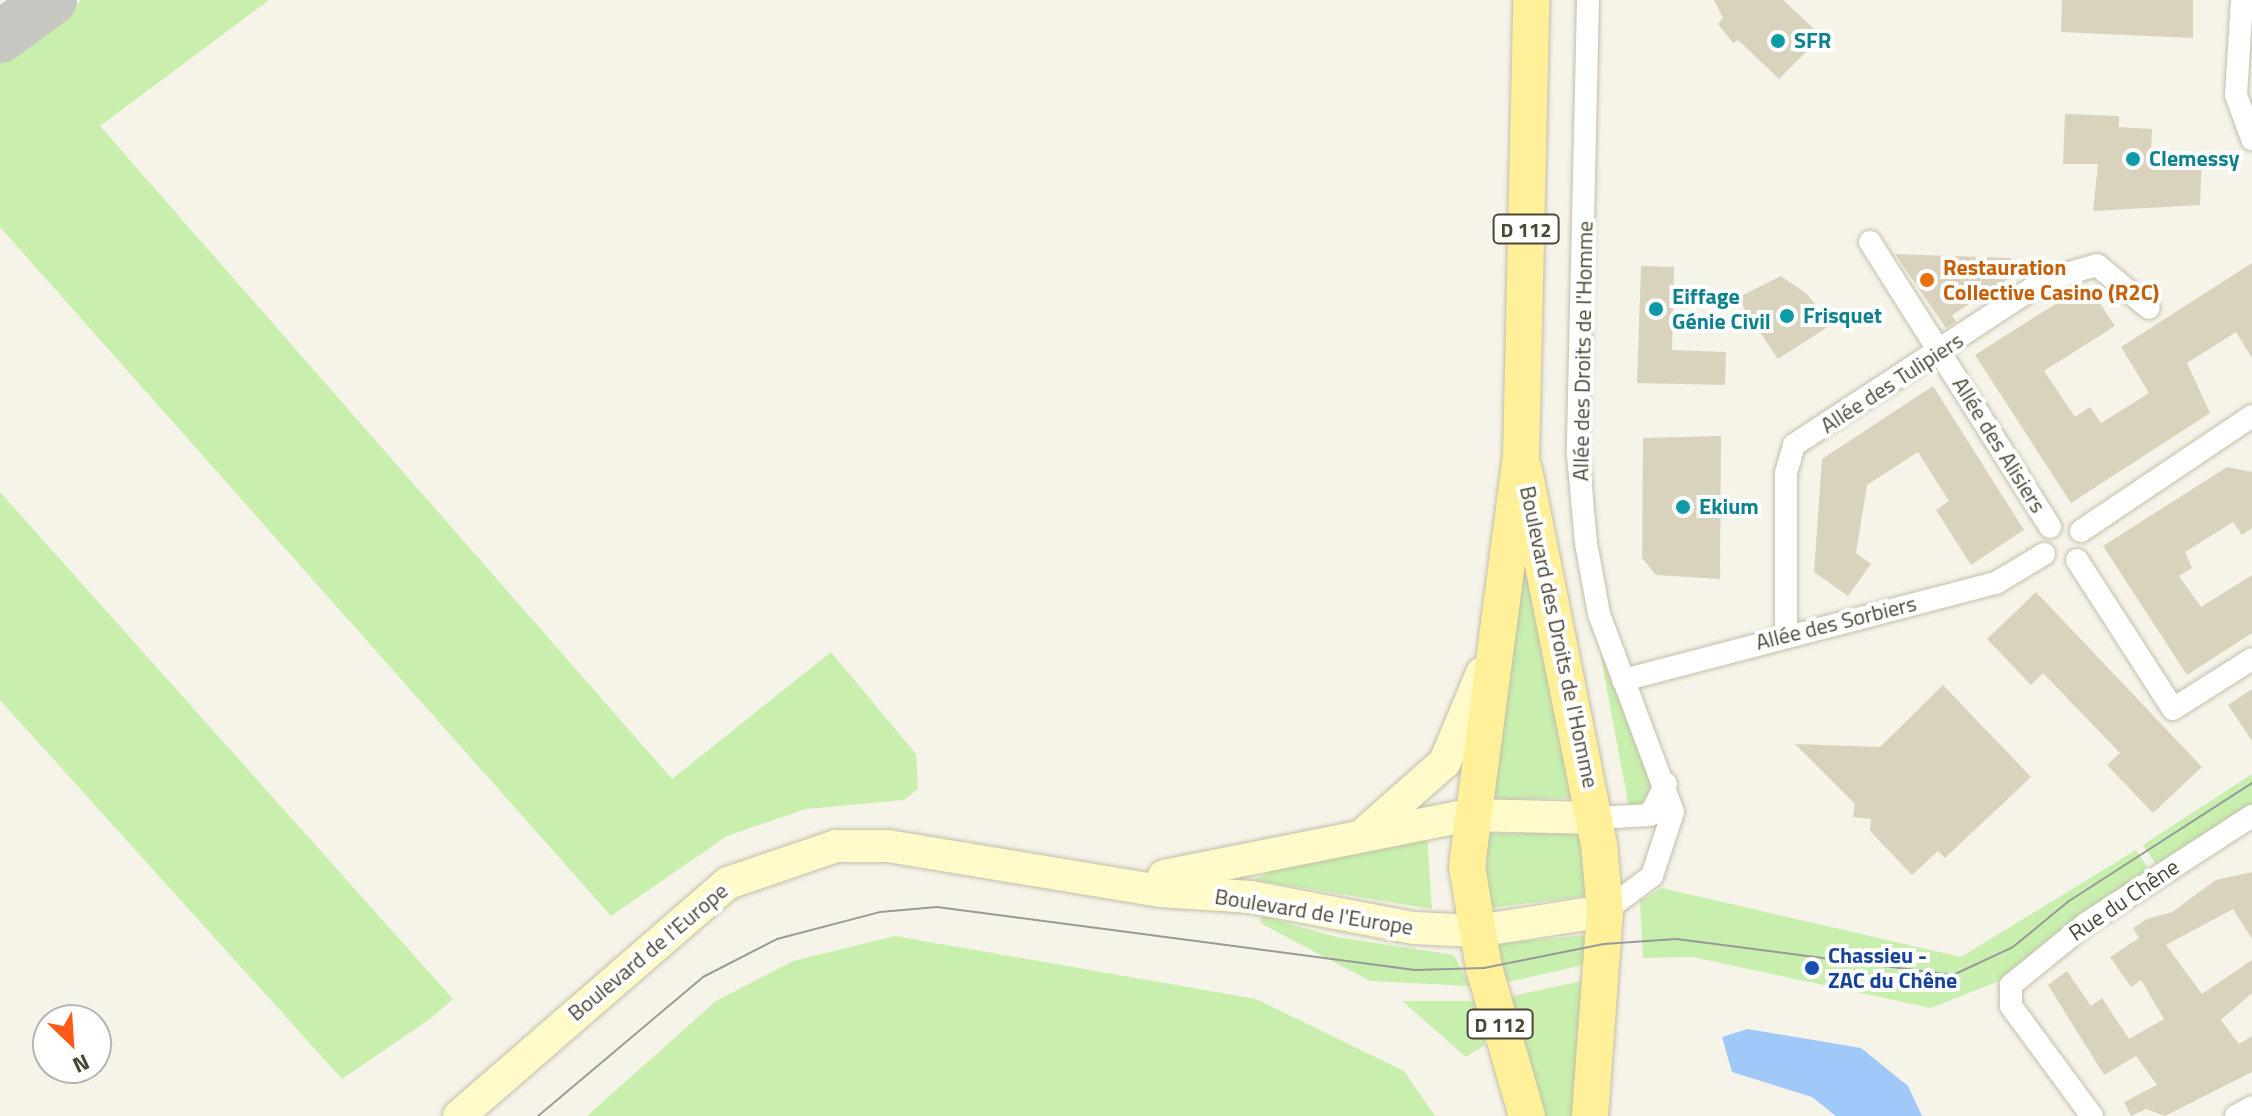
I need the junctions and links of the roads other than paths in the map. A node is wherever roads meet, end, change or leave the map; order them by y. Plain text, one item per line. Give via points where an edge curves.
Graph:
1 (1531, 0) edge
2 (1588, 0) edge
3 (2242, 0) edge
4 (2252, 139) edge
5 (1870, 242) dead end
6 (2149, 308) dead end
7 (1943, 353) junction
8 (2252, 416) edge
9 (1521, 457) junction
10 (2050, 527) junction
11 (2081, 531) junction
12 (2044, 554) junction
13 (2077, 560) junction
14 (1786, 634) junction
15 (1492, 643) junction
16 (2252, 659) edge
17 (1623, 680) junction
18 (1666, 784) junction
19 (1469, 815) junction
20 (2252, 816) edge
21 (1596, 818) junction
22 (1357, 838) junction
23 (1057, 870) junction
24 (1605, 911) junction
25 (1477, 931) junction
26 (2252, 1107) edge
27 (459, 1116) edge
28 (1527, 1116) edge
29 (1590, 1116) edge
30 (2092, 1116) edge
31 (2236, 1116) edge

1 - 9 main road, Boulevard des Droits de l'Homme / D 112
2 - 17 street, Allée des Droits de l'Homme via 1578,454 1599,614
3 - 4 street via 2236,95
5 - 7 street, Allée des Alisiers
6 - 7 street, Allée des Tulipiers via 2097,265 2045,280
7 - 10 street, Allée des Alisiers
7 - 14 street, Allée des Tulipiers via 1794,445 1786,473
8 - 11 street
9 - 15 main road, Boulevard des Droits de l'Homme / D 112
9 - 21 main road, Boulevard des Droits de l'Homme / D 112
10 - 11 street via 2067,522
10 - 12 street
11 - 13 street
12 - 13 street via 2063,566
12 - 14 street, Allée des Sorbiers via 1996,583
13 - 16 street via 2173,709
14 - 17 street, Allée des Sorbiers
15 - 19 main road, Boulevard des Droits de l'Homme / D 112
15 - 22 street, Boulevard de l'Europe via 1445,762 1413,798
17 - 18 street, Allée des Droits de l'Homme
18 - 21 street via 1650,815
18 - 24 street, Allée des Droits de l'Homme via 1673,812 1663,859
19 - 21 street, Boulevard de l'Europe
19 - 22 street, Boulevard de l'Europe
19 - 25 main road, Boulevard des Droits de l'Homme
20 - 30 street, Rue du Chêne via 2087,923 2020,973 2007,996
21 - 24 main road, Boulevard des Droits de l'Homme
22 - 23 street, Boulevard de l'Europe via 1173,877
23 - 25 street, Boulevard de l'Europe via 1414,928
23 - 27 street, Boulevard de l'Europe via 888,846 792,855 698,904
24 - 25 street, Boulevard de l'Europe
24 - 29 main road, Boulevard des Droits de l'Homme
25 - 28 main road, D 112
26 - 31 street

